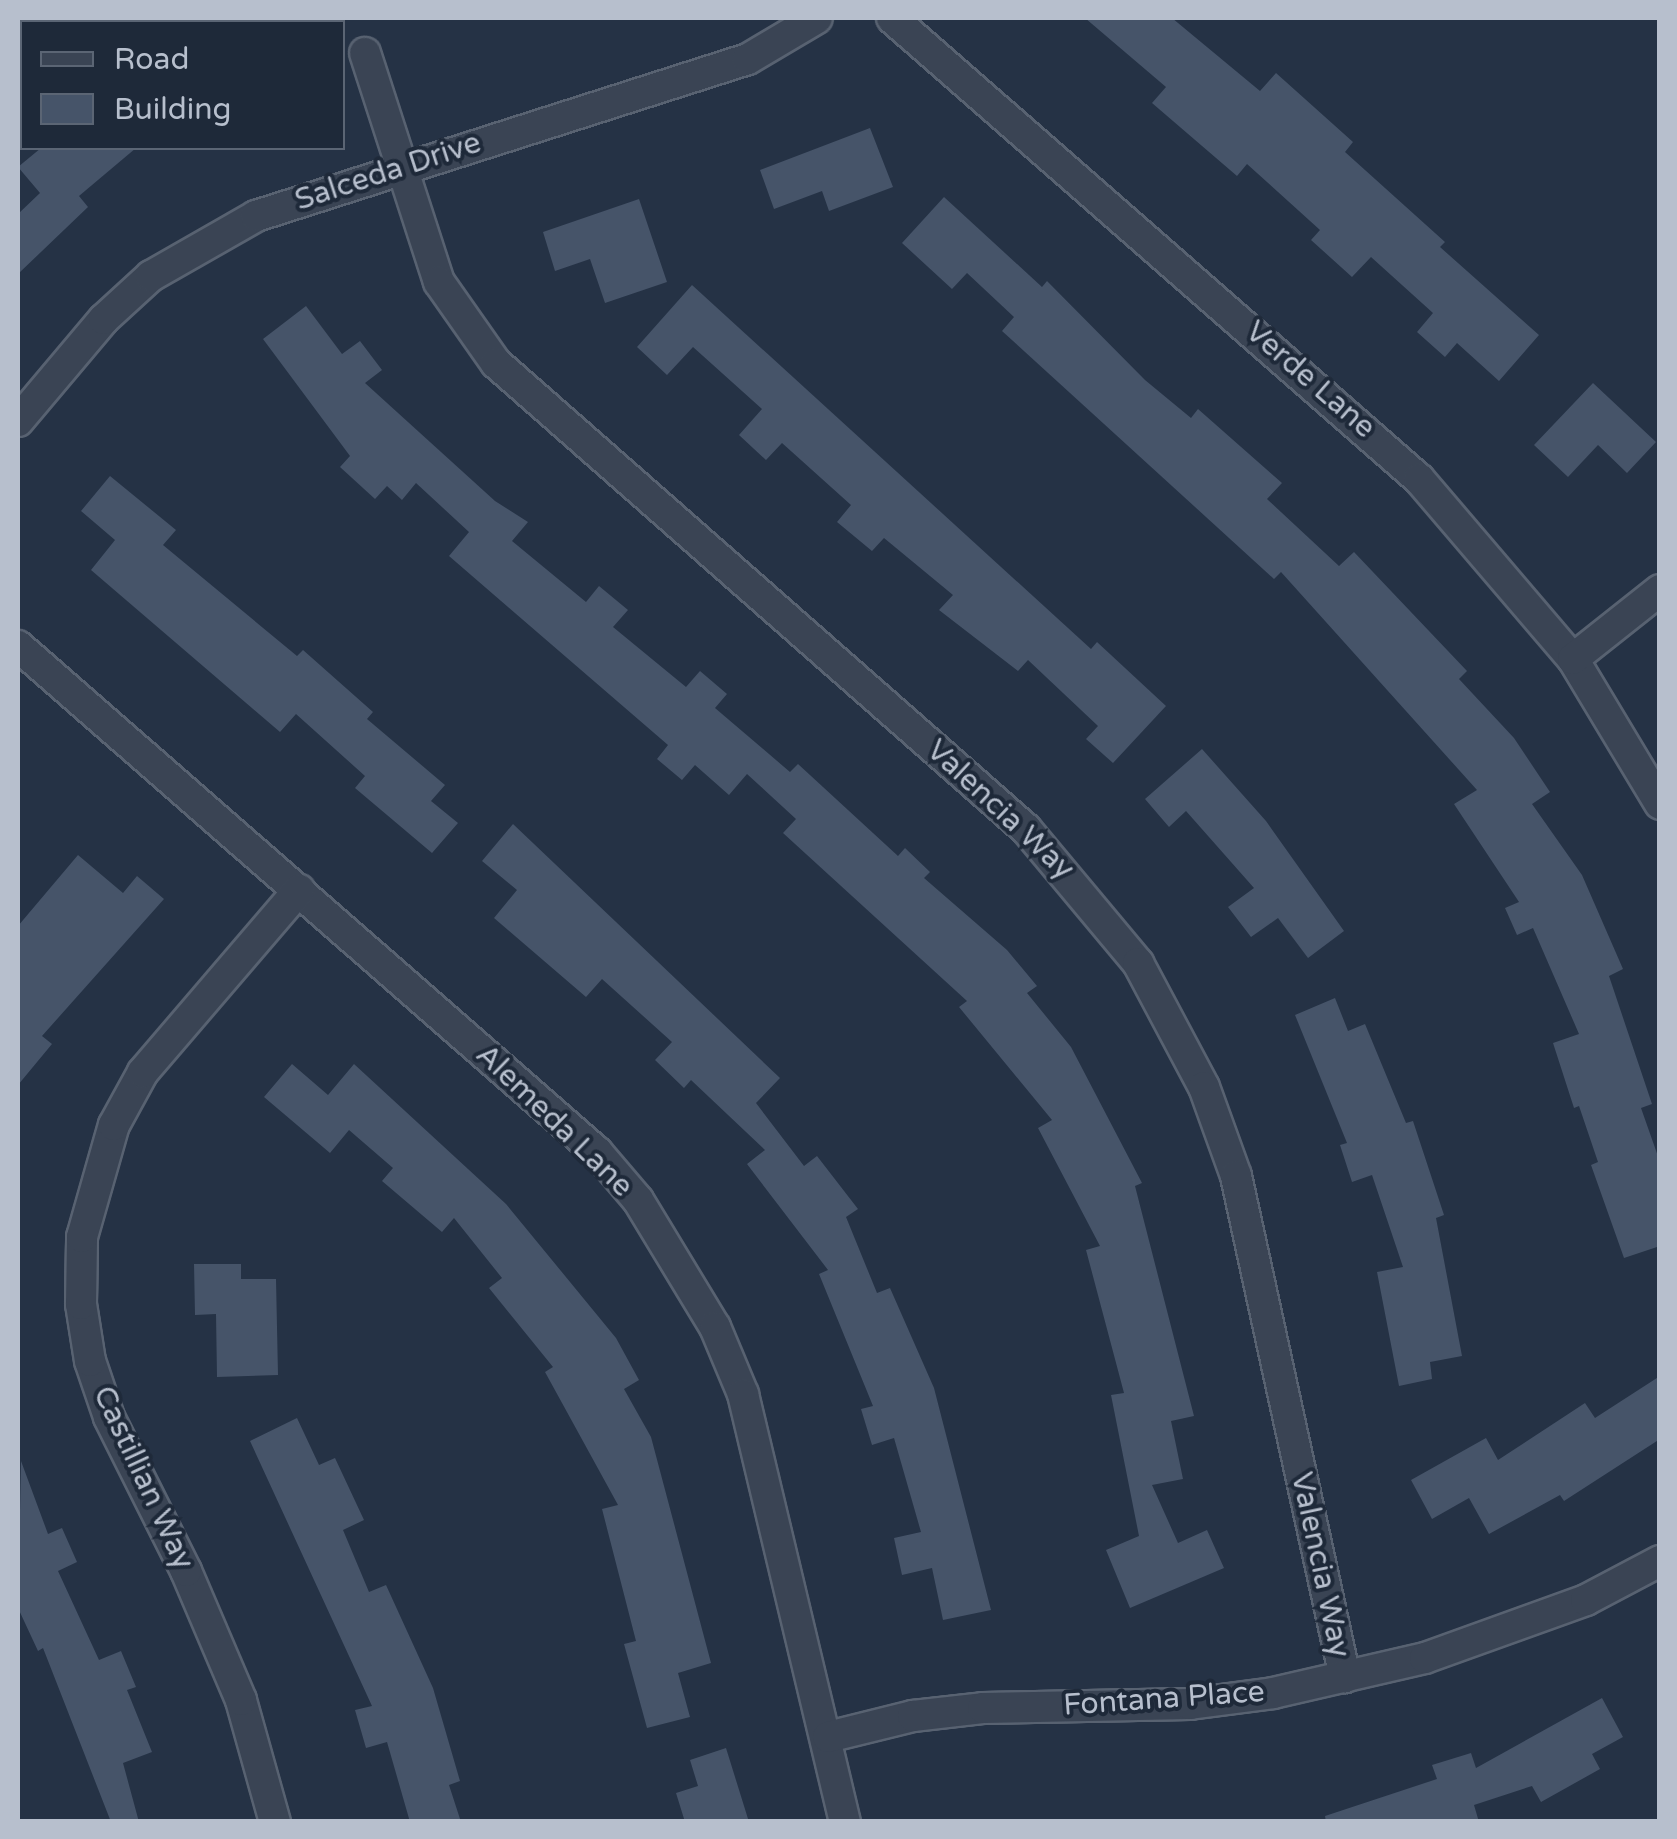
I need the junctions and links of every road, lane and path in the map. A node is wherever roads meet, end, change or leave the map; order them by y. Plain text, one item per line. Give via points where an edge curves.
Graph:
1 (816, 18) edge
2 (892, 18) edge
3 (365, 54) dead end
4 (398, 168) junction
5 (18, 421) edge
6 (1660, 590) edge
7 (18, 646) edge
8 (1573, 659) junction
9 (1660, 804) edge
10 (299, 890) junction
11 (1660, 1561) edge
12 (1345, 1677) junction
13 (828, 1737) junction
14 (275, 1822) edge
15 (845, 1822) edge

1 - 4 street, Salceda Drive via 748,59
2 - 8 street, Verde Lane via 1353,416 1490,555
3 - 4 street, Valencia Way
4 - 5 street, Salceda Drive via 256,216 151,276 104,319
4 - 12 street, Valencia Way via 439,282 496,363 1026,828 1138,963 1204,1087 1236,1176
6 - 8 street
7 - 10 street, Alemeda Lane
8 - 9 street, Verde Lane
10 - 13 street, Alemeda Lane via 597,1152 680,1263 715,1328 762,1454
10 - 14 street, Castillian Way via 143,1072 114,1126 82,1238 90,1361 241,1700
11 - 12 street, Fontana Place via 1586,1600 1425,1658
12 - 13 street, Fontana Place via 1190,1704 913,1716
13 - 15 street, Alemeda Lane

